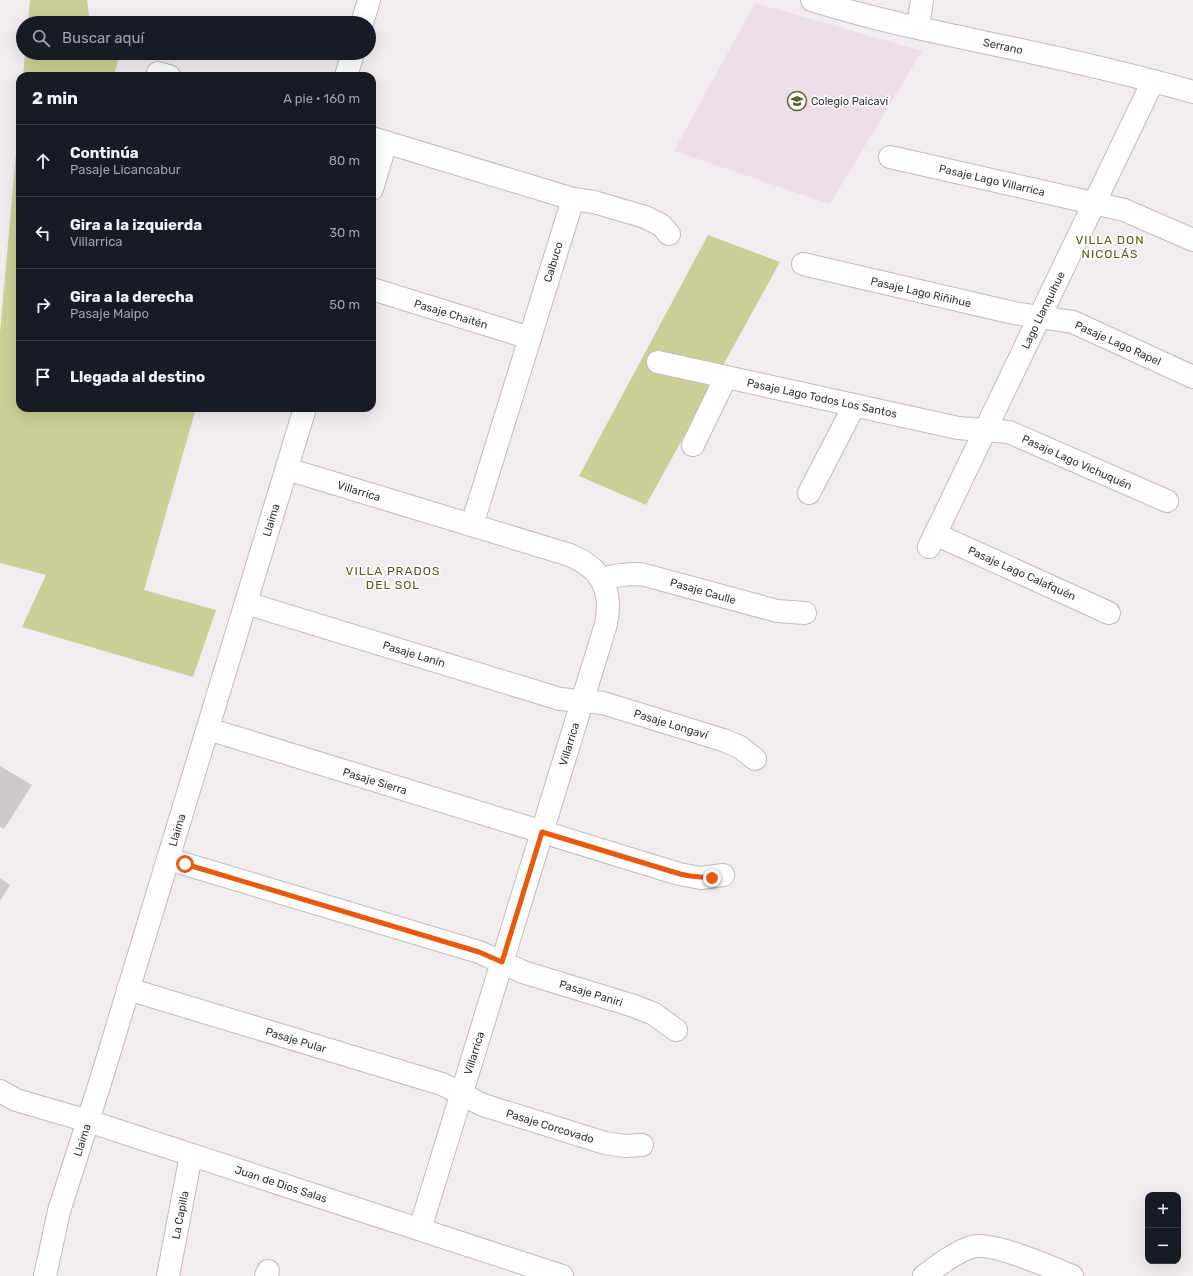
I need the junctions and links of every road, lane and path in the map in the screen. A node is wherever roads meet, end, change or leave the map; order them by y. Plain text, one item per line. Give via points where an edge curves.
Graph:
1 (369, 0) edge
2 (812, 0) edge
3 (922, 0) edge
4 (364, 16) edge
5 (918, 28) junction
6 (351, 60) edge
7 (347, 72) edge
8 (1153, 81) junction
9 (1193, 92) edge
10 (379, 140) edge
11 (890, 157) dead end
12 (376, 161) edge
13 (573, 198) junction
14 (1095, 203) junction
15 (669, 234) dead end
16 (1193, 240) edge
17 (803, 264) dead end
18 (376, 290) edge
19 (1040, 317) junction
20 (530, 338) junction
21 (658, 362) dead end
22 (726, 377) junction
23 (1193, 377) edge
24 (854, 406) junction
25 (304, 412) edge
26 (986, 430) junction
27 (693, 445) dead end
28 (287, 469) junction
29 (809, 493) dead end
30 (1167, 501) dead end
31 (472, 525) junction
32 (932, 540) joint
33 (602, 579) junction
34 (246, 603) junction
35 (805, 613) dead end
36 (1109, 613) dead end
37 (582, 701) junction
38 (208, 729) junction
39 (755, 759) dead end
40 (542, 832) junction
41 (168, 859) junction
42 (723, 875) dead end
43 (502, 962) junction
44 (128, 989) junction
45 (676, 1030) dead end
46 (0, 1091) edge
47 (462, 1094) junction
48 (88, 1121) junction
49 (642, 1145) dead end
50 (191, 1155) junction
51 (420, 1229) junction
52 (45, 1276) edge
53 (168, 1276) edge
54 (562, 1276) edge
55 (924, 1276) edge
56 (1072, 1276) edge

1 - 4 street
2 - 5 street, Serrano
3 - 5 street
5 - 8 street, Serrano via 1087,64
6 - 7 street
8 - 9 street, Serrano
8 - 14 street, Lago Llanquihue
10 - 12 street
10 - 13 street
11 - 14 street, Pasaje Lago Villarrica
13 - 15 street via 645,217 661,224
13 - 20 street, Calbuco
14 - 16 street, Pasaje Lago Villarrica via 1124,210
14 - 19 street, Lago Llanquihue
17 - 19 street, Pasaje Lago Riñihue
18 - 20 street, Pasaje Chaitén
19 - 23 street, Pasaje Lago Rapel via 1072,322
19 - 26 street, Lago Llanquihue
20 - 31 street, Calbuco
21 - 22 street, Pasaje Lago Todos Los Santos
22 - 24 street, Pasaje Lago Todos Los Santos
22 - 27 street
24 - 26 street, Pasaje Lago Todos Los Santos via 958,428
24 - 29 street
25 - 28 street, Llaima
26 - 30 street, Pasaje Lago Vichuquén via 1009,432
26 - 32 street, Lago Llanquihue
28 - 31 street, Villarrica
28 - 34 street, Llaima
31 - 33 street, Villarrica via 570,555 582,560
32 - 36 street, Pasaje Lago Calafquén
33 - 35 street, Pasaje Caulle via 641,574 777,611
33 - 37 street, Villarrica via 608,612
34 - 37 street, Pasaje Lanín via 560,699
34 - 38 street, Llaima
37 - 39 street, Pasaje Longaví via 604,703 723,740 740,747
37 - 40 street, Villarrica
38 - 40 street, Pasaje Sierra
38 - 41 street, Llaima
40 - 42 street, Pasaje Sierra via 690,876 712,878
40 - 43 street, Villarrica
41 - 43 street, Pasaje Paniri via 479,952
41 - 44 street, Llaima
43 - 45 street, Pasaje Paniri via 523,972 634,1006 654,1014
43 - 47 street, Villarrica
44 - 47 street, Pasaje Pular via 442,1084
44 - 48 street, Llaima
46 - 48 street, Juan de Dios Salas via 16,1100
47 - 49 street, Pasaje Corcovado via 483,1105 605,1143
47 - 51 street, Villarrica
48 - 50 street, Juan de Dios Salas
48 - 52 street, Llaima via 59,1211
50 - 51 street, Juan de Dios Salas
50 - 53 street, La Capilla
51 - 54 street, Juan de Dios Salas
55 - 56 street via 973,1246 996,1248

